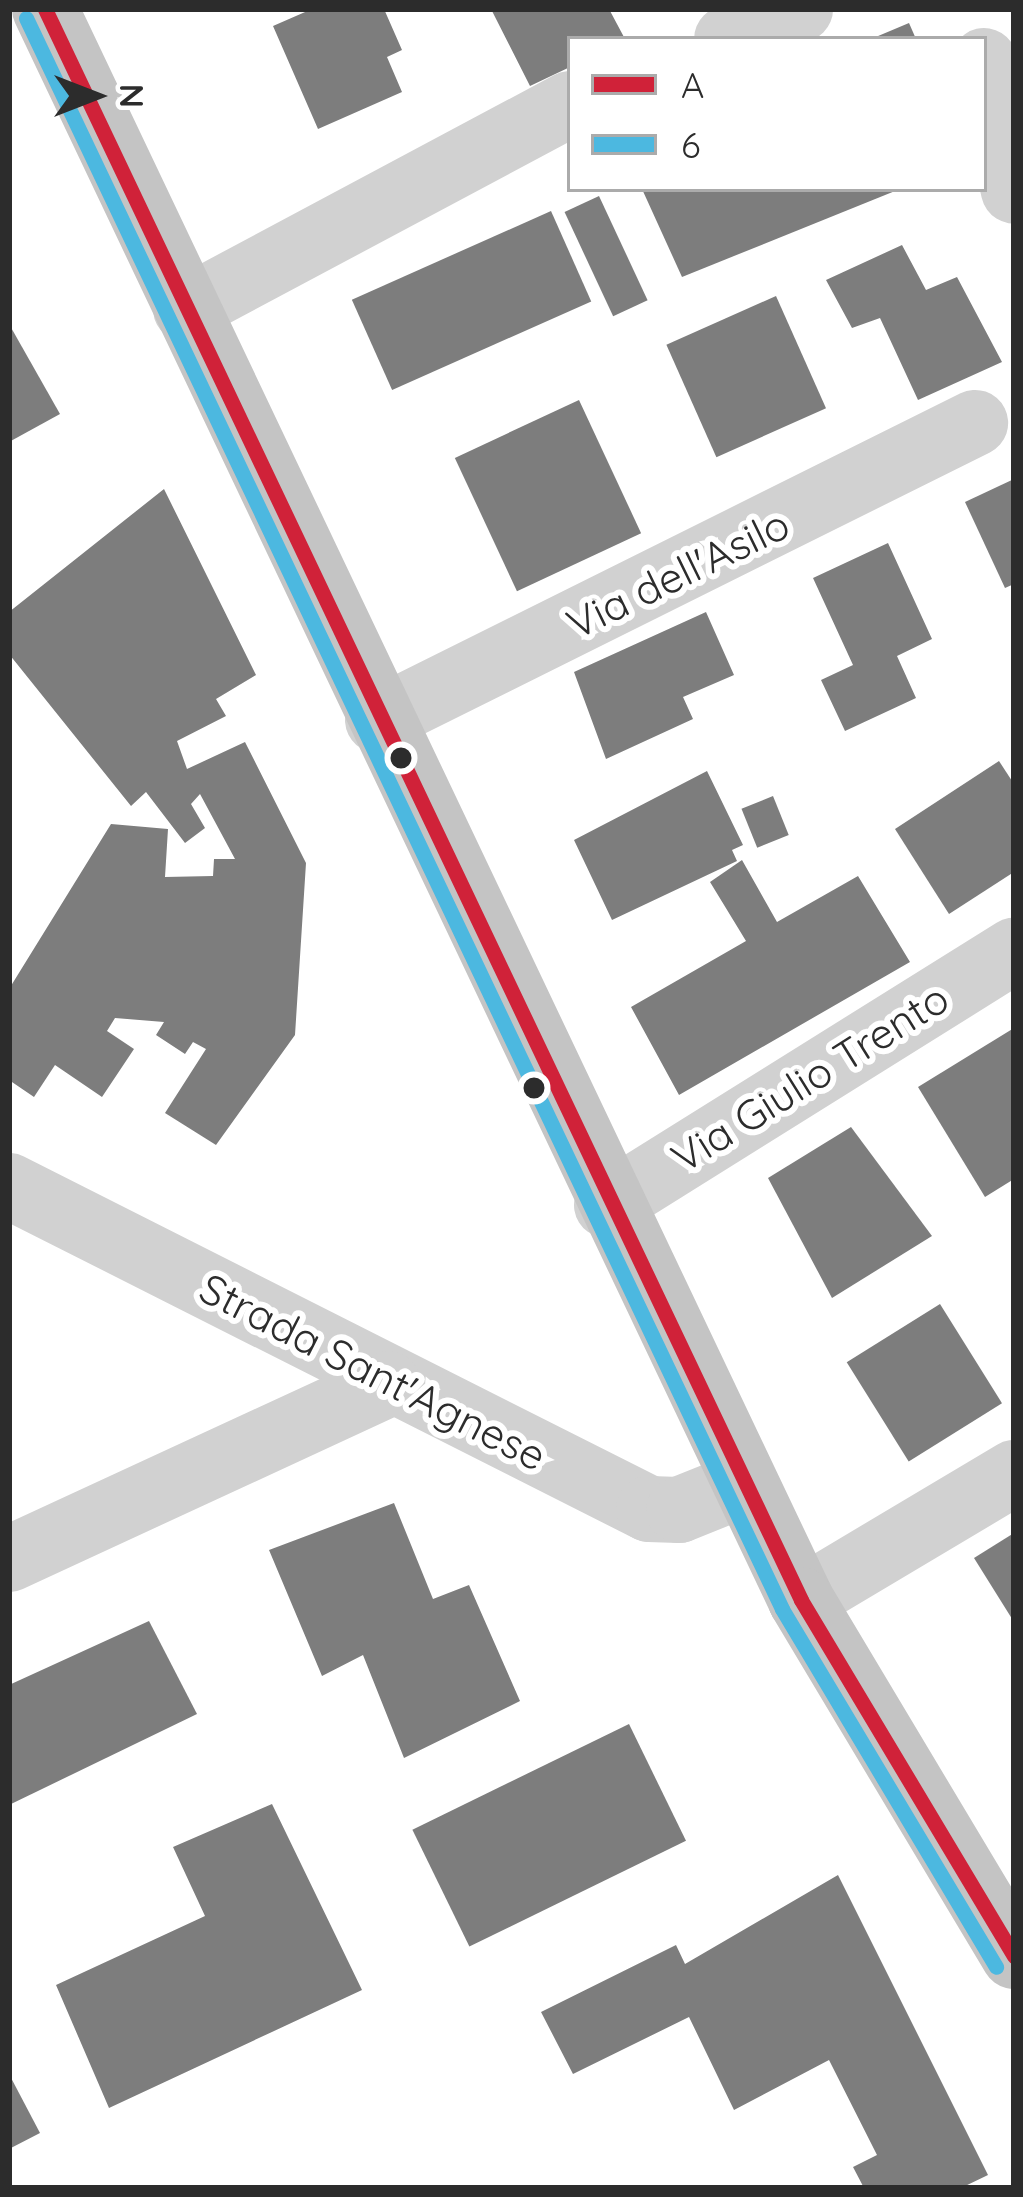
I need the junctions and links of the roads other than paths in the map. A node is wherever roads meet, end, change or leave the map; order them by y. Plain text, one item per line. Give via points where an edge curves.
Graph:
1 (45, 9) edge
2 (800, 9) edge
3 (734, 36) edge
4 (987, 74) edge
5 (567, 106) edge
6 (1014, 191) edge
7 (186, 309) junction
8 (975, 424) dead end
9 (379, 720) junction
10 (1014, 951) edge
11 (9, 1186) edge
12 (607, 1205) junction
13 (388, 1384) junction
14 (1014, 1473) edge
15 (744, 1484) junction
16 (9, 1559) edge
17 (801, 1600) junction
18 (1014, 1956) edge

1 - 7 main road
2 - 3 street
4 - 6 street
5 - 7 street
7 - 9 main road
8 - 9 street, Via dell'Asilo
9 - 12 main road
10 - 12 street, Via Giulio Trento
11 - 13 street, Strada Sant'Agnese
12 - 15 main road
13 - 15 street, Strada Sant'Agnese via 649,1509
13 - 16 street
14 - 17 street
15 - 17 main road
17 - 18 main road

